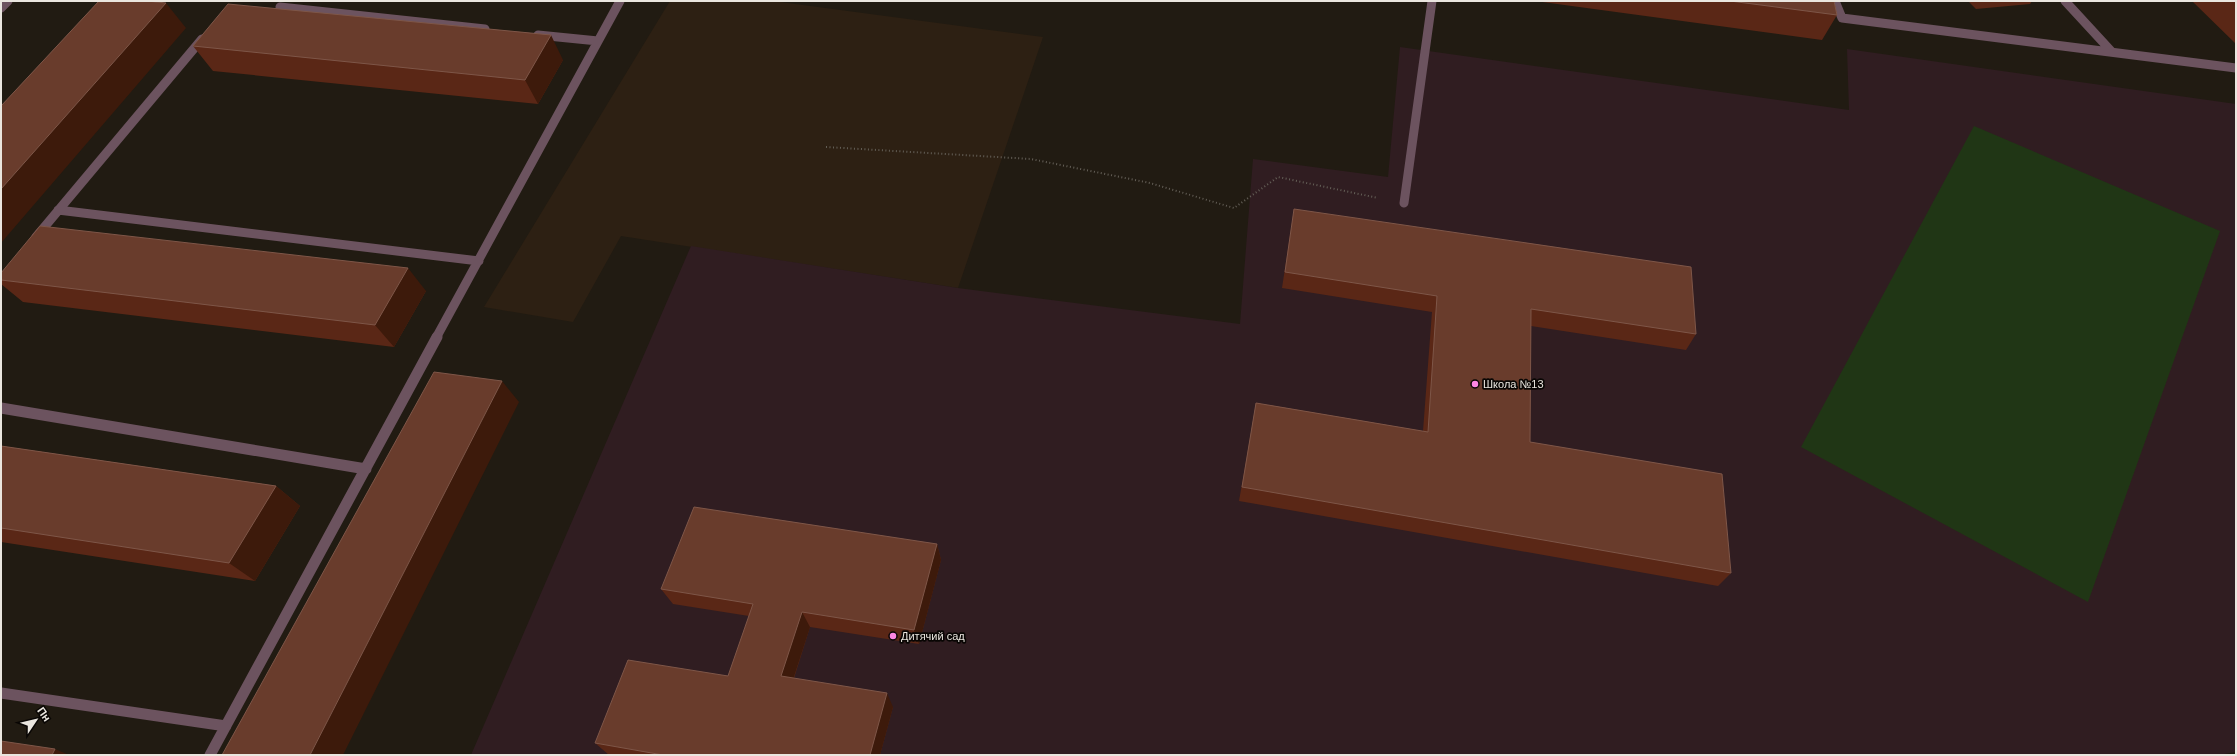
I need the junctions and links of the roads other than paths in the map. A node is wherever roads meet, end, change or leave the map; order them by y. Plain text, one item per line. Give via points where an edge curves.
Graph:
1 (8, 1) edge
2 (620, 1) edge
3 (1432, 1) edge
4 (1835, 1) edge
5 (2065, 1) edge
6 (280, 7) edge
7 (1, 8) edge
8 (495, 30) edge
9 (526, 34) edge
10 (202, 39) edge
11 (598, 41) junction
12 (2112, 52) junction
13 (2236, 68) edge
14 (1404, 203) road end
15 (58, 210) junction
16 (30, 244) edge
17 (479, 261) junction
18 (1, 408) edge
19 (366, 469) junction
20 (1, 693) edge
21 (226, 726) junction
22 (210, 755) edge

1 - 7 street
2 - 11 street
3 - 14 street
4 - 12 street via 1842,18
5 - 12 street
6 - 8 street
9 - 11 street
10 - 15 street
11 - 17 street
12 - 13 street
15 - 16 street
15 - 17 street
17 - 19 street
18 - 19 street
19 - 21 street
20 - 21 street
21 - 22 street

